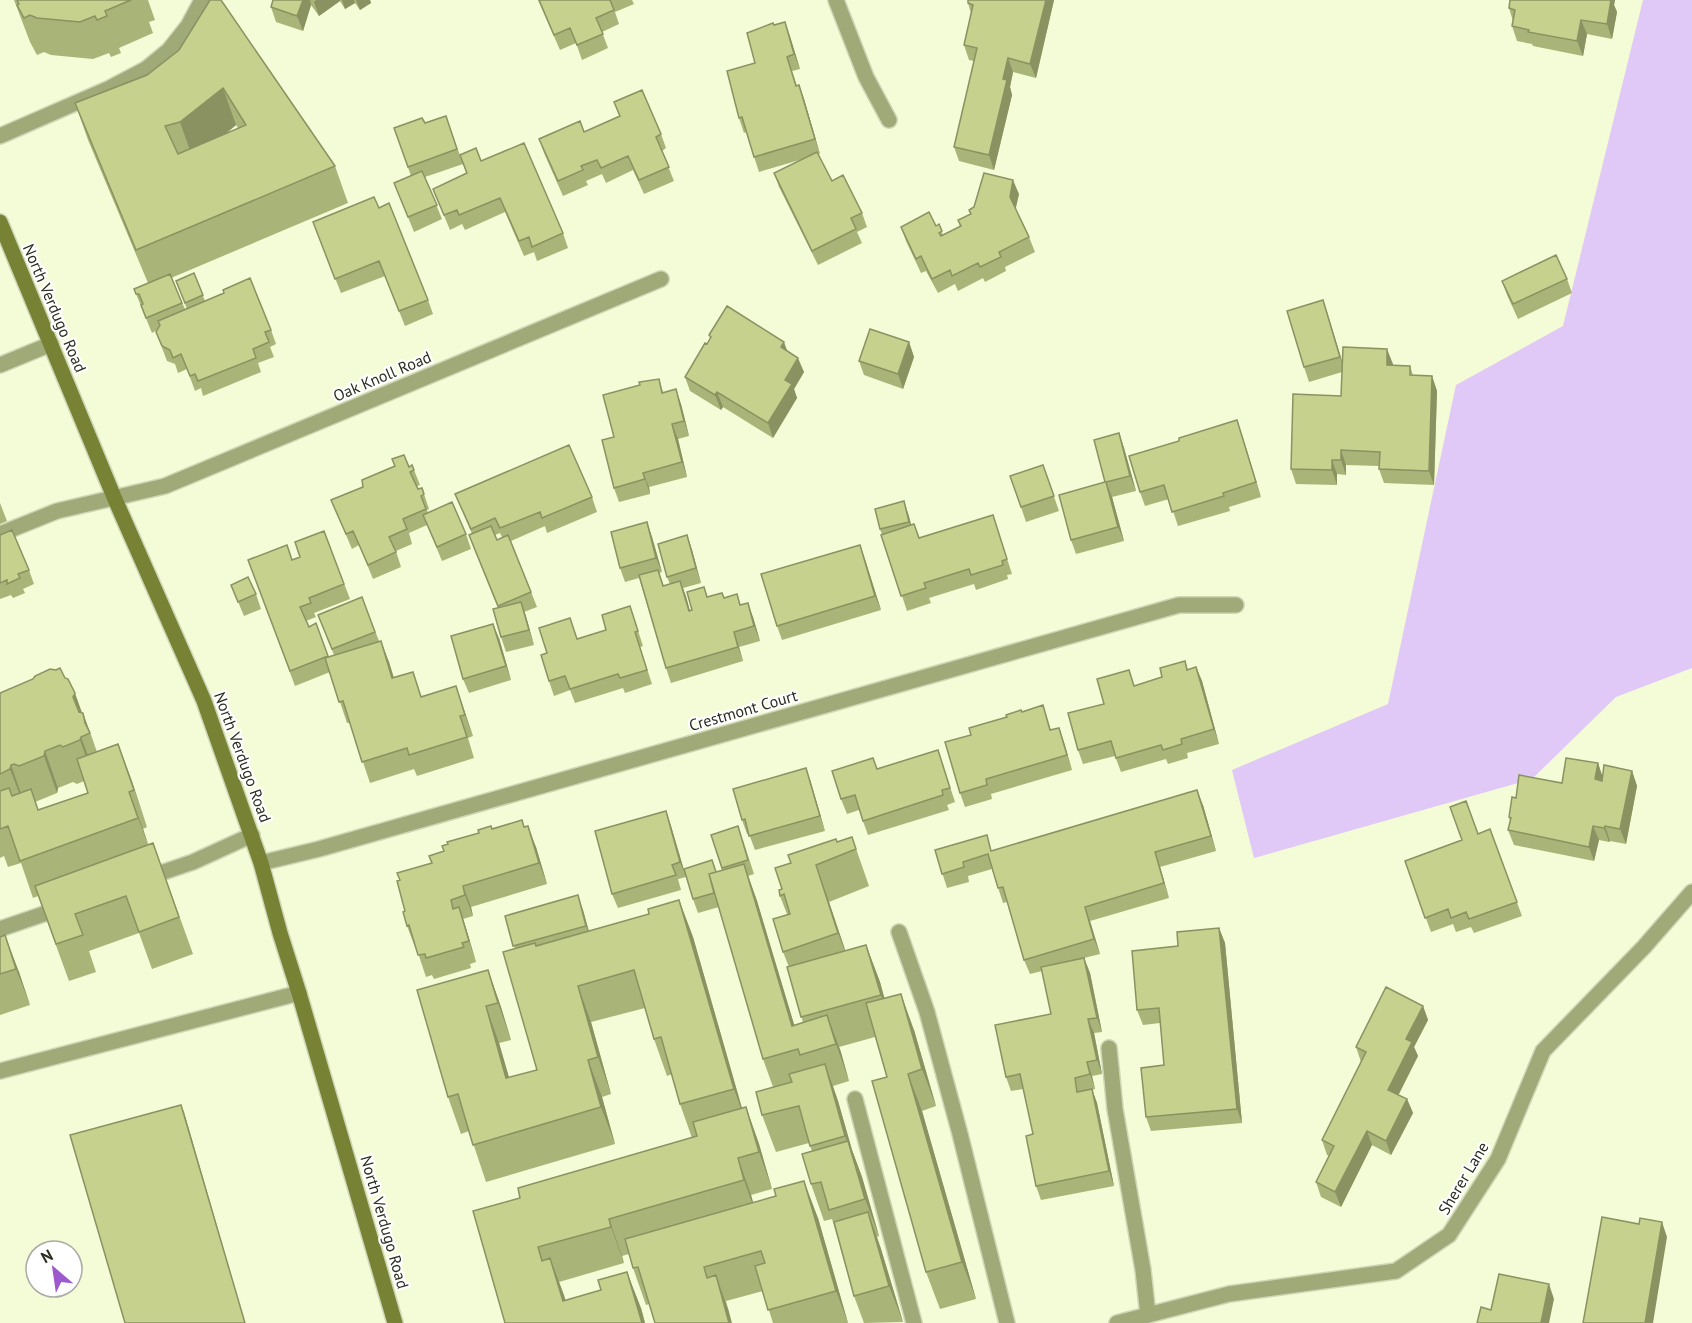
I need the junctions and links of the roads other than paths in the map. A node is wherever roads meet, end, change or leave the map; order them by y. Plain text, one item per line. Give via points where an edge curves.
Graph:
1 (202, 0) edge
2 (836, 0) edge
3 (889, 120) dead end
4 (0, 136) edge
5 (0, 222) edge
6 (661, 279) dead end
7 (51, 344) junction
8 (0, 365) edge
9 (114, 497) junction
10 (0, 534) edge
11 (1236, 605) dead end
12 (252, 835) junction
13 (261, 863) junction
14 (134, 882) edge
15 (1692, 892) edge
16 (78, 902) edge
17 (0, 929) edge
18 (899, 932) dead end
19 (299, 993) junction
20 (1109, 1048) dead end
21 (0, 1071) edge
22 (855, 1099) dead end
23 (1148, 1315) junction
24 (395, 1323) edge
25 (914, 1323) edge
26 (1007, 1323) edge
27 (1117, 1323) edge

1 - 4 street via 169,50 146,69
2 - 3 street via 866,77
5 - 7 main road, North Verdugo Road
6 - 9 street, Oak Knoll Road via 165,486
7 - 8 street
7 - 9 main road, North Verdugo Road
9 - 10 street, Oak Knoll Road via 57,511
9 - 12 main road, North Verdugo Road via 204,701
11 - 13 street, Crestmont Court via 1179,605
12 - 13 main road, North Verdugo Road
12 - 14 street via 193,862
13 - 19 main road, North Verdugo Road
15 - 23 street, Sherer Lane via 1543,1051 1498,1159 1449,1235 1396,1271 1229,1294
16 - 17 street
18 - 26 street via 927,1012
19 - 21 street
19 - 24 main road, North Verdugo Road
20 - 23 street
22 - 25 street
23 - 27 street, Sherer Lane

